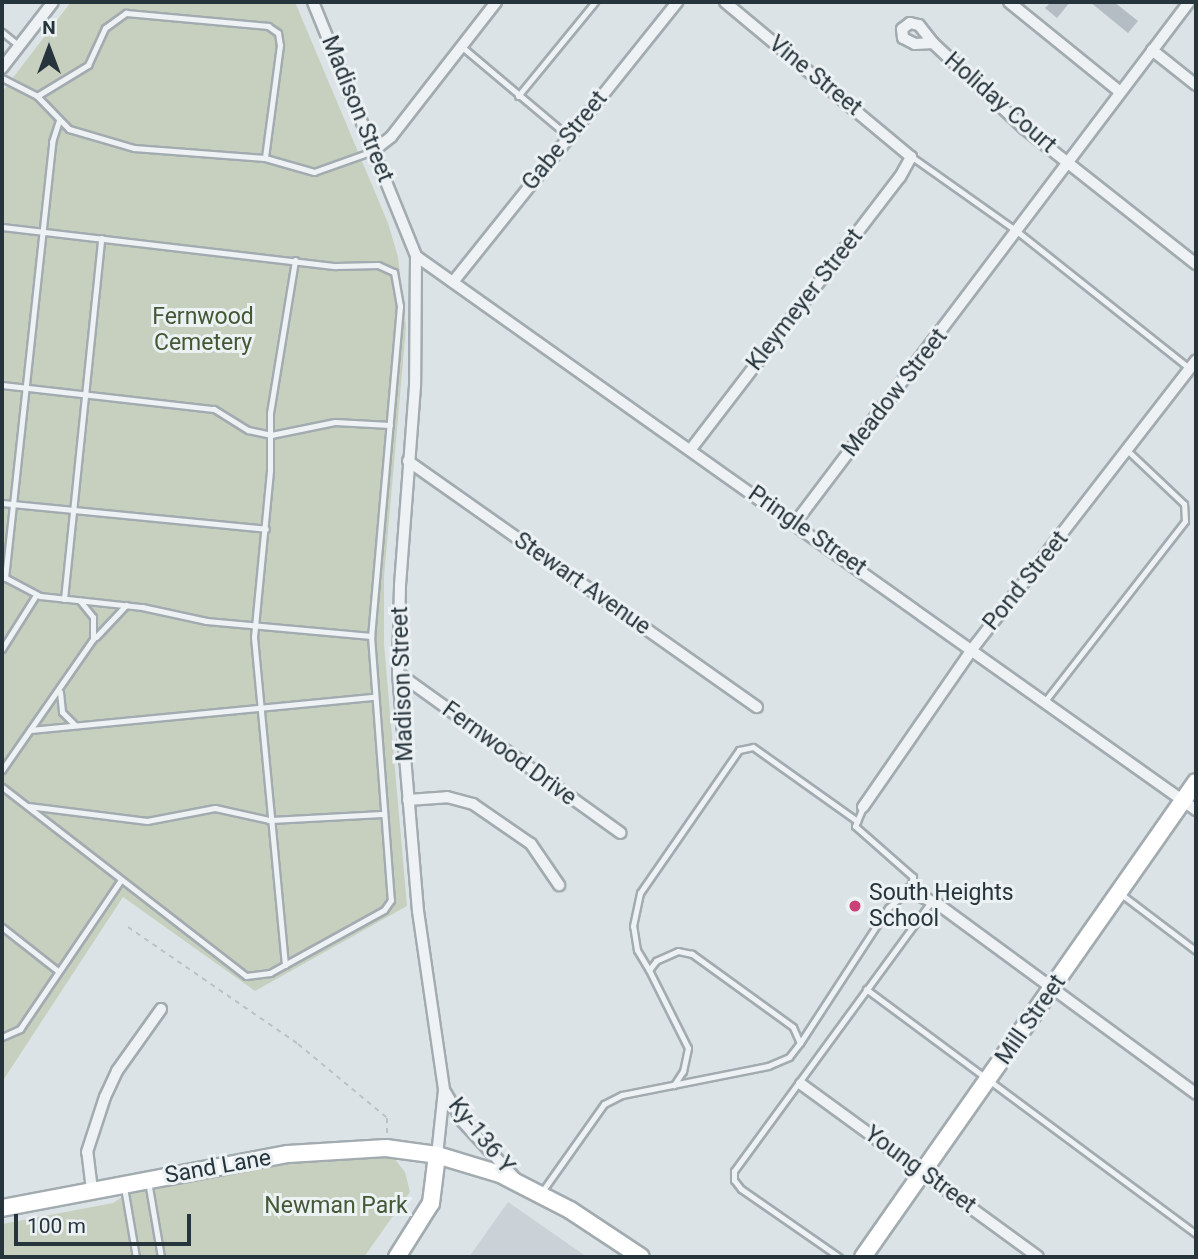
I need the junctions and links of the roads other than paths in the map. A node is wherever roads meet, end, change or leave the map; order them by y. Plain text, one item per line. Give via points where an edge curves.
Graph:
1 (53, 2) edge
2 (313, 2) edge
3 (496, 2) edge
4 (595, 2) edge
5 (677, 2) edge
6 (725, 2) edge
7 (1009, 2) edge
8 (1189, 2) edge
9 (2, 32) edge
10 (933, 43) dead end
11 (19, 46) junction
12 (461, 46) junction
13 (1153, 50) junction
14 (2, 68) edge
15 (2, 78) edge
16 (1196, 85) edge
17 (1120, 92) junction
18 (37, 96) junction
19 (518, 96) junction
20 (59, 121) junction
21 (568, 136) junction
22 (373, 151) junction
23 (908, 153) junction
24 (265, 158) junction
25 (1068, 163) junction
26 (2, 227) edge
27 (1019, 230) junction
28 (42, 232) junction
29 (101, 238) junction
30 (416, 256) junction
31 (295, 260) junction
32 (1196, 264) edge
33 (453, 282) junction
34 (1193, 364) edge
35 (2, 385) edge
36 (26, 388) junction
37 (85, 395) junction
38 (390, 425) junction
39 (271, 435) junction
40 (691, 449) junction
41 (1129, 452) junction
42 (408, 461) junction
43 (2, 503) edge
44 (13, 504) junction
45 (73, 510) junction
46 (795, 523) junction
47 (266, 529) junction
48 (3, 577) edge
49 (36, 596) junction
50 (64, 599) junction
51 (80, 601) junction
52 (126, 605) junction
53 (255, 623) junction
54 (371, 636) junction
55 (93, 639) junction
56 (973, 648) junction
57 (2, 649) edge
58 (398, 673) junction
59 (60, 692) junction
60 (374, 697) junction
61 (1045, 701) junction
62 (757, 707) dead end
63 (258, 710) junction
64 (78, 726) junction
65 (30, 730) junction
66 (2, 770) edge
67 (1196, 782) edge
68 (2, 787) edge
69 (408, 800) junction
70 (1190, 805) edge
71 (25, 806) junction
72 (863, 807) joint
73 (384, 814) junction
74 (269, 820) junction
75 (857, 821) junction
76 (621, 833) dead end
77 (121, 880) junction
78 (559, 885) dead end
79 (909, 890) junction
80 (1118, 892) junction
81 (931, 902) junction
82 (2, 927) edge
83 (1196, 951) edge
84 (285, 965) junction
85 (649, 970) junction
86 (58, 971) junction
87 (866, 989) junction
88 (1053, 989) junction
89 (161, 1009) dead end
90 (2, 1037) edge
91 (800, 1043) junction
92 (989, 1080) junction
93 (801, 1084) junction
94 (674, 1085) junction
95 (444, 1090) junction
96 (1196, 1094) edge
97 (437, 1155) junction
98 (924, 1171) junction
99 (148, 1180) junction
100 (518, 1182) junction
101 (123, 1184) junction
102 (92, 1190) junction
103 (541, 1193) junction
104 (2, 1208) edge
105 (1196, 1234) edge
106 (136, 1257) edge
107 (161, 1257) edge
108 (397, 1257) edge
109 (640, 1257) edge
110 (839, 1257) edge
111 (863, 1257) edge
112 (1038, 1257) edge

1 - 11 street
2 - 22 street, Madison Street
3 - 12 street
4 - 19 lane
5 - 21 street, Gabe Street
6 - 23 street, Vine Street
7 - 17 street
8 - 13 street
9 - 11 lane
10 - 25 street, Holiday Court
11 - 14 street
12 - 19 lane
12 - 22 street via 391,137
13 - 16 street
13 - 17 street
15 - 18 lane
17 - 25 street
18 - 20 lane
18 - 24 lane via 88,65 106,28 126,13 268,26 278,33 279,45
19 - 21 lane
20 - 24 lane via 82,134 134,148
20 - 28 lane via 52,142
21 - 33 street, Gabe Street
22 - 24 lane via 314,172
22 - 30 street, Madison Street
23 - 27 lane
23 - 40 street, Kleymeyer Street via 900,177
25 - 27 street
25 - 32 street, Holiday Court
26 - 28 lane
27 - 34 lane
27 - 46 street, Meadow Street
28 - 29 lane
28 - 36 lane
29 - 31 lane
29 - 37 lane
30 - 33 street, Pringle Street
30 - 42 street, Madison Street via 415,386
31 - 38 lane via 378,265 394,272 400,306
31 - 39 lane via 270,413
33 - 40 street, Pringle Street
34 - 41 street, Pond Street
35 - 36 lane
36 - 37 lane
36 - 44 lane
37 - 39 lane via 214,409 248,429
37 - 45 lane
38 - 39 lane via 335,422
38 - 54 lane
39 - 47 lane
40 - 46 street, Pringle Street
41 - 56 street, Pond Street
41 - 61 lane via 1185,504 1185,521
42 - 58 street, Madison Street
42 - 62 street, Stewart Avenue
43 - 44 lane
44 - 45 lane
44 - 48 lane
45 - 47 lane
45 - 50 lane
46 - 56 street, Pringle Street
47 - 53 lane
48 - 49 lane
49 - 50 lane
49 - 57 lane
50 - 51 lane
51 - 52 lane
51 - 55 lane via 93,617
52 - 53 lane via 206,621
52 - 55 lane
53 - 54 lane
53 - 63 lane
54 - 60 lane
55 - 59 lane
56 - 61 street, Pringle Street
56 - 72 street, Pond Street
58 - 69 street, Madison Street
58 - 76 street, Fernwood Drive
59 - 64 lane via 62,712
59 - 65 lane
60 - 63 lane
60 - 73 lane
61 - 70 street, Pringle Street
63 - 64 lane
63 - 74 lane
64 - 65 lane
65 - 66 lane
67 - 70 street, Mill Street
68 - 71 lane
69 - 78 street via 447,797 473,804 531,844
69 - 95 street, Madison Street via 427,988
70 - 80 street, Mill Street
71 - 74 lane via 147,821 223,808
71 - 77 lane
72 - 75 lane
73 - 74 lane
73 - 84 lane via 392,894 388,906
74 - 84 lane
75 - 79 lane via 855,826 913,877
75 - 85 lane via 753,747 739,750 640,893 633,926 637,950
77 - 84 lane via 239,972 258,976
77 - 86 lane
79 - 81 street
79 - 91 lane via 888,908
80 - 83 lane
80 - 88 street, Mill Street
81 - 87 lane
81 - 88 street
82 - 86 lane
85 - 91 lane via 670,954 692,954 793,1027
85 - 94 lane via 688,1048
86 - 90 lane via 16,1033
87 - 92 lane
87 - 93 lane
88 - 92 street, Mill Street
88 - 96 street
89 - 102 street via 117,1071 106,1097 87,1152
91 - 94 lane via 789,1057 768,1066
92 - 98 street, Mill Street
92 - 105 lane
93 - 98 street, Young Street
93 - 110 lane via 734,1171 734,1180
94 - 103 lane via 622,1095 604,1104
95 - 97 street, Madison Street
95 - 100 street, Ky-136 Y via 463,1122
97 - 99 street, Sand Lane via 386,1148 315,1150
97 - 100 street
97 - 108 street via 431,1203
98 - 111 street, Mill Street
98 - 112 street, Young Street
99 - 101 street, Sand Lane
99 - 107 lane
100 - 103 street
101 - 102 street, Sand Lane
101 - 106 lane
102 - 104 street, Sand Lane
103 - 109 street

